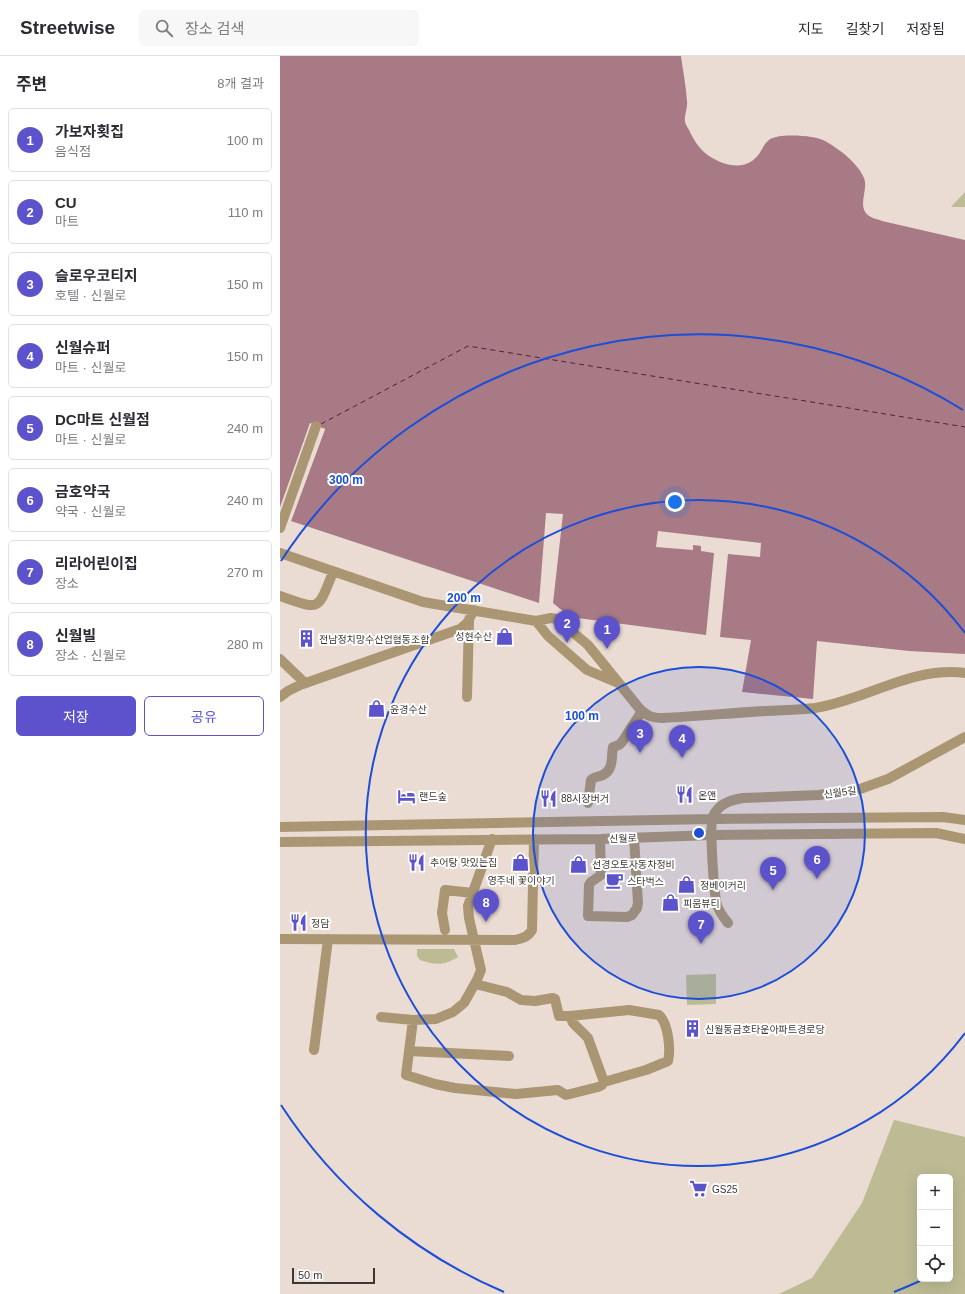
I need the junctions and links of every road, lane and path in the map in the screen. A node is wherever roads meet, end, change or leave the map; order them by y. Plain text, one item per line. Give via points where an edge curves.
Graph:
1 (316, 426) dead end
2 (280, 528) edge
3 (280, 553) edge
4 (333, 572) junction
5 (280, 596) edge
6 (474, 610) junction
7 (469, 621) junction
8 (536, 621) junction
9 (280, 659) edge
10 (965, 673) edge
11 (618, 683) junction
12 (305, 684) junction
13 (280, 697) edge
14 (467, 697) dead end
15 (642, 711) junction
16 (965, 737) edge
17 (588, 803) dead end
18 (712, 819) junction
19 (965, 820) edge
20 (280, 827) edge
21 (712, 835) junction
22 (634, 837) junction
23 (600, 838) junction
24 (492, 839) junction
25 (534, 839) junction
26 (965, 839) edge
27 (280, 842) edge
28 (473, 893) junction
29 (728, 923) dead end
30 (446, 930) dead end
31 (280, 939) edge
32 (328, 940) junction
33 (473, 940) junction
34 (475, 984) junction
35 (570, 1016) junction
36 (381, 1017) dead end
37 (413, 1020) junction
38 (314, 1050) dead end
39 (409, 1051) junction
40 (509, 1056) dead end
41 (604, 1082) junction

1 - 2 street
3 - 4 street
4 - 5 street via 319,604 309,606
4 - 6 street via 423,602
6 - 7 street
6 - 8 street
7 - 12 street via 454,632
7 - 14 street
8 - 11 street via 548,636 587,670
8 - 11 street via 557,619 588,645
9 - 12 street
10 - 15 street via 925,674 852,699 815,708 663,718 652,718
11 - 15 street
12 - 13 street
15 - 17 street via 622,742 613,747 609,769 590,780
16 - 18 street, 신월5길 via 888,778 860,789 819,795 733,800 720,807
18 - 19 street, 신월로 via 943,817
18 - 20 street, 신월로
18 - 21 street
21 - 22 street, 신월로
21 - 26 street, 신월로 via 936,833
21 - 29 street via 717,906
22 - 23 street, 신월로
22 - 23 street via 638,903 632,915 627,917 588,916 589,885 601,875
23 - 25 street, 신월로
24 - 25 street, 신월로
24 - 27 street, 신월로
24 - 28 street
25 - 33 street via 532,930 525,937 515,940
28 - 30 street via 445,890 442,913
28 - 33 street via 468,910
31 - 32 street
32 - 33 street
32 - 38 street
33 - 34 street via 481,970
34 - 35 street via 507,992 522,1000 554,998 559,1016
34 - 37 street via 464,1003 453,1012 436,1019
35 - 41 street via 573,1023 588,1038
35 - 41 street via 628,1010 659,1015 663,1020 668,1037 668,1060 646,1070
36 - 37 street
37 - 39 street
39 - 40 street
39 - 41 street via 406,1076 455,1088 516,1094 558,1090 566,1095 598,1087

